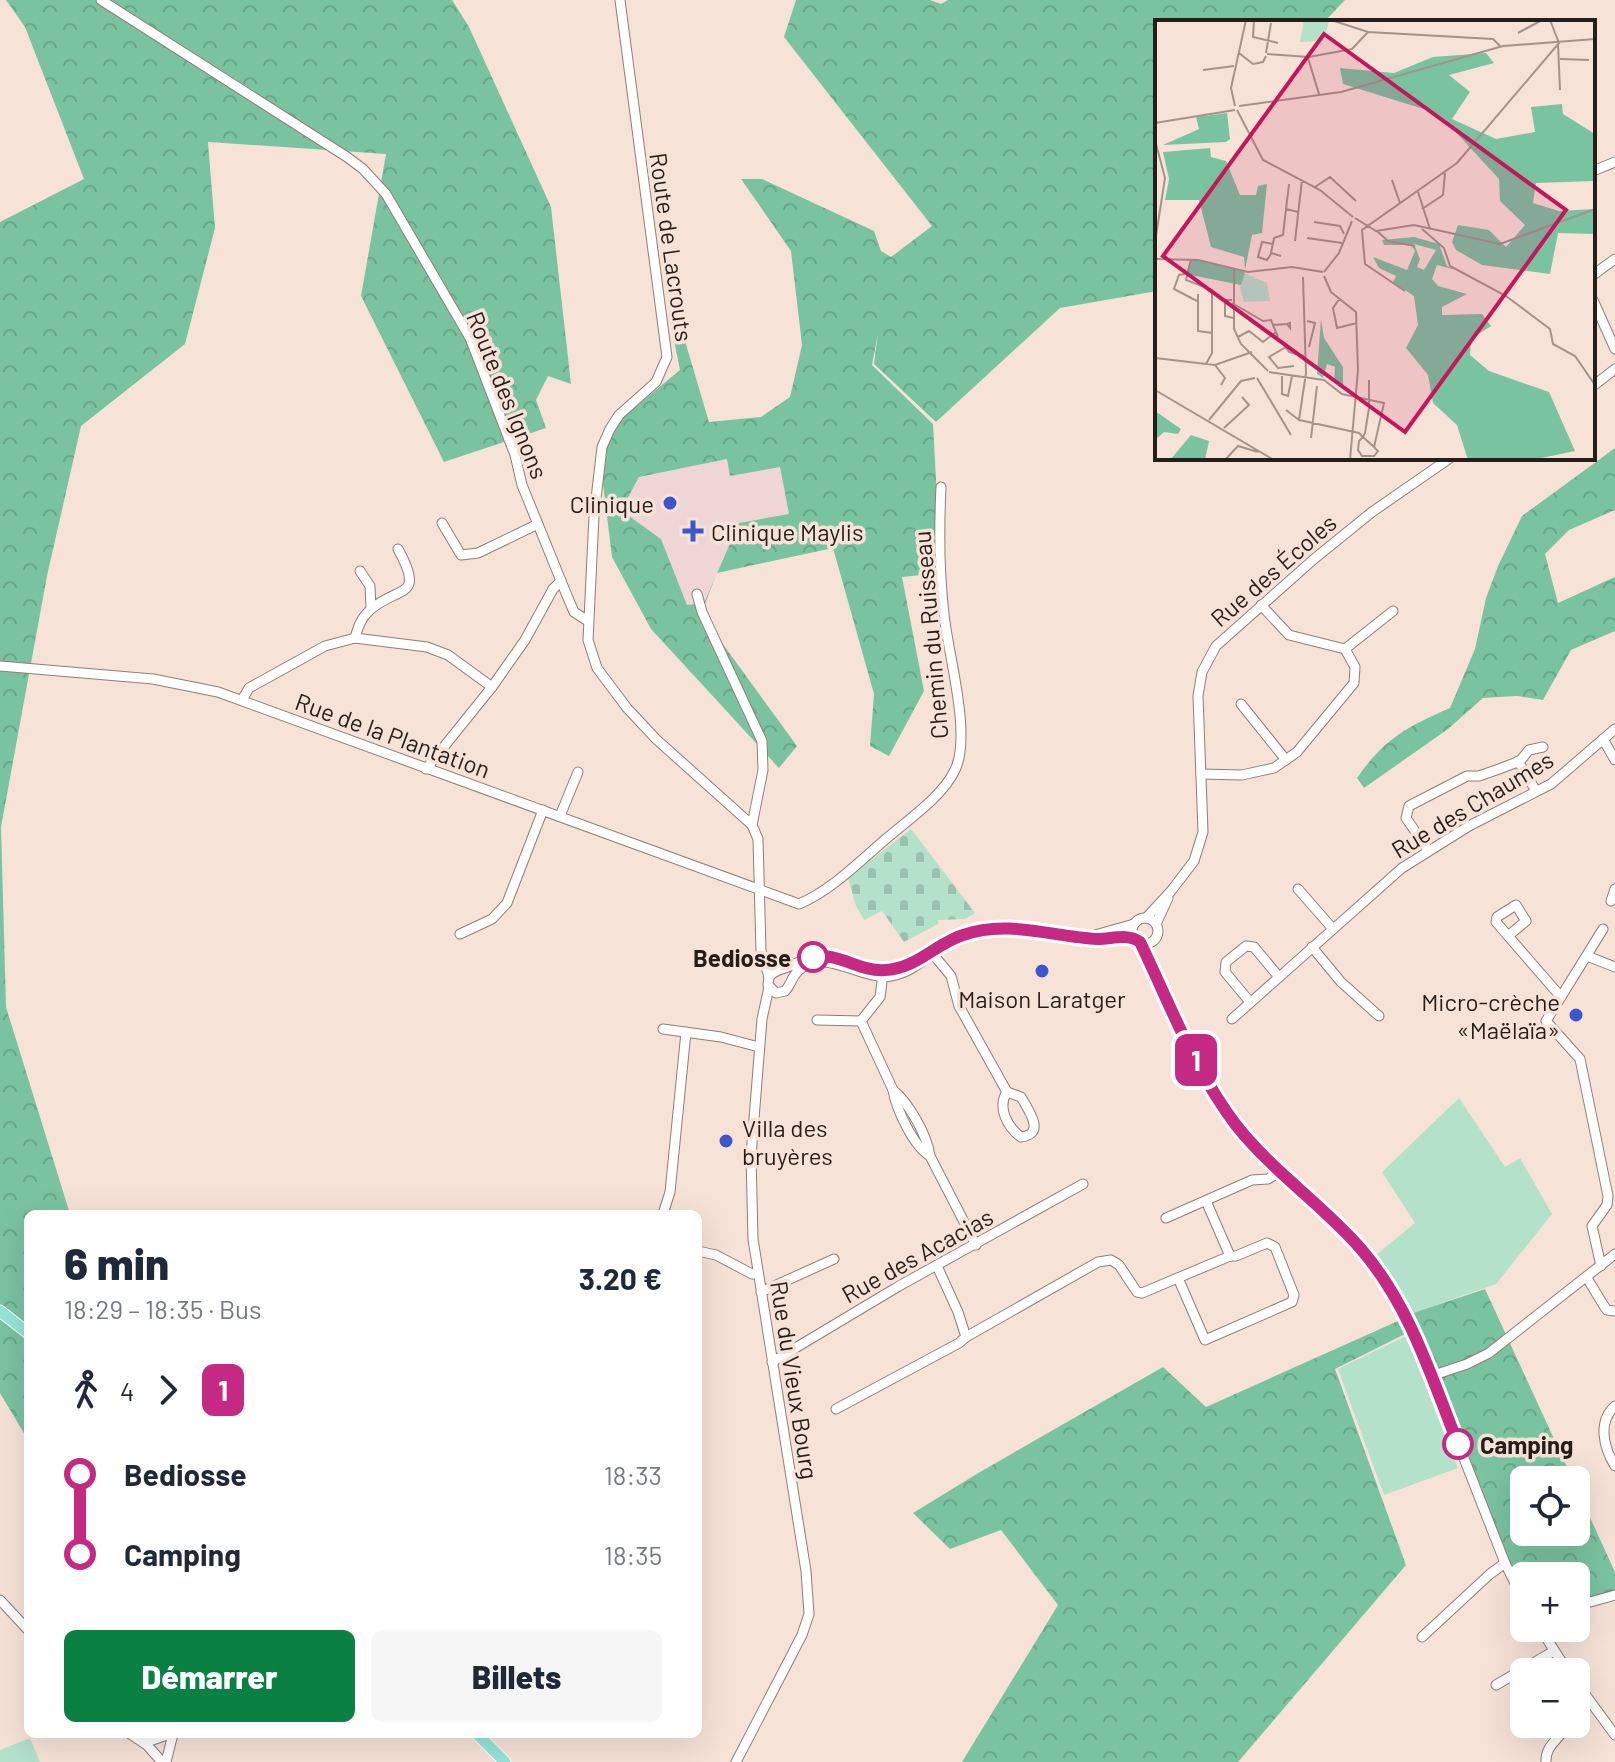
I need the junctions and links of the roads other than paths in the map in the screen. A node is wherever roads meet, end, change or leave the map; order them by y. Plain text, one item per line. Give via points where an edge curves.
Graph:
1 (101, 0) edge
2 (620, 0) edge
3 (1615, 162) edge
4 (1595, 170) edge
5 (1615, 259) edge
6 (1595, 274) edge
7 (1595, 304) edge
8 (1615, 349) edge
9 (1615, 369) edge
10 (1595, 384) edge
11 (1447, 460) edge
12 (941, 487) dead end
13 (442, 523) dead end
14 (538, 524) junction
15 (398, 549) dead end
16 (360, 571) dead end
17 (561, 581) junction
18 (697, 594) dead end
19 (1261, 605) junction
20 (371, 608) junction
21 (1393, 611) dead end
22 (588, 621) junction
23 (355, 638) junction
24 (1345, 649) junction
25 (0, 666) edge
26 (492, 687) junction
27 (242, 700) junction
28 (1241, 704) dead end
29 (1615, 729) edge
30 (1603, 739) junction
31 (1543, 747) dead end
32 (1286, 760) junction
33 (1615, 760) edge
34 (1518, 761) junction
35 (426, 769) junction
36 (578, 772) dead end
37 (1201, 774) junction
38 (1536, 791) junction
39 (543, 810) junction
40 (560, 816) junction
41 (752, 825) junction
42 (1428, 850) junction
43 (1298, 889) dead end
44 (1615, 889) edge
45 (760, 890) junction
46 (1171, 891) junction
47 (1611, 901) dead end
48 (1146, 918) junction
49 (1134, 924) junction
50 (1156, 924) junction
51 (1333, 929) junction
52 (1603, 929) dead end
53 (460, 934) dead end
54 (1508, 936) dead end
55 (1083, 937) junction
56 (1138, 940) junction
57 (1153, 941) junction
58 (1312, 947) junction
59 (928, 956) junction
60 (1587, 956) junction
61 (1615, 967) edge
62 (883, 974) junction
63 (1156, 975) junction
64 (774, 976) junction
65 (1279, 977) junction
66 (791, 980) junction
67 (779, 993) junction
68 (1561, 997) junction
69 (1250, 1002) junction
70 (1379, 1016) dead end
71 (762, 1019) junction
72 (1232, 1019) dead end
73 (817, 1020) dead end
74 (861, 1021) junction
75 (663, 1029) dead end
76 (686, 1032) junction
77 (759, 1047) junction
78 (1007, 1092) junction
79 (1279, 1172) junction
80 (1083, 1184) dead end
81 (1206, 1201) junction
82 (664, 1210) edge
83 (1166, 1218) dead end
84 (976, 1245) junction
85 (702, 1252) edge
86 (1615, 1254) edge
87 (1230, 1256) junction
88 (834, 1259) dead end
89 (937, 1266) junction
90 (1601, 1266) junction
91 (758, 1274) junction
92 (1178, 1278) junction
93 (1587, 1278) junction
94 (761, 1292) junction
95 (0, 1311) edge
96 (1615, 1311) edge
97 (24, 1330) edge
98 (966, 1337) junction
99 (772, 1362) junction
100 (1431, 1376) junction
101 (1615, 1406) edge
102 (836, 1409) dead end
103 (1615, 1466) edge
104 (1505, 1563) junction
105 (1510, 1573) edge
106 (1615, 1595) edge
107 (0, 1600) edge
108 (1590, 1602) edge
109 (24, 1626) edge
110 (1422, 1637) dead end
111 (1549, 1642) edge
112 (1554, 1651) junction
113 (1559, 1658) edge
114 (1496, 1685) dead end
115 (1590, 1706) edge
116 (1615, 1735) edge
117 (136, 1738) edge
118 (159, 1738) edge
119 (170, 1738) edge
120 (481, 1738) edge
121 (1558, 1738) edge
122 (144, 1743) junction
123 (164, 1762) edge
124 (505, 1762) edge
125 (736, 1762) edge
126 (1546, 1762) edge

1 - 14 street, Route des Ignons via 347,157 386,194 470,338
2 - 22 street, Route de Lacrouts via 667,357 656,382 619,415 602,447
3 - 4 street
5 - 6 street
7 - 8 street
9 - 10 street
11 - 19 street, Rue des Écoles via 1372,512
12 - 45 street, Chemin du Ruisseau via 944,614 962,744 955,771 936,796 813,898 799,904
13 - 14 street via 461,555 478,553
14 - 17 street, Route des Ignons
15 - 20 street via 411,579 406,588
16 - 20 street via 370,586
17 - 22 street, Route des Ignons via 574,612
17 - 26 street
18 - 41 street via 762,741 763,770
19 - 24 street via 1289,635
19 - 37 street, Rue des Écoles via 1216,646 1202,672
20 - 23 street
21 - 24 street
22 - 41 street, Route des Ignons via 591,655 608,685 656,739
23 - 26 street via 427,647 448,655
23 - 27 street via 325,646 261,681
24 - 32 street via 1355,667 1354,683
25 - 27 street, Rue de la Plantation via 153,679
26 - 35 street
27 - 35 street, Rue de la Plantation
28 - 32 street
29 - 30 street, Rue des Chaumes
30 - 33 street
30 - 38 street, Rue des Chaumes
31 - 34 street via 1529,750
32 - 37 street via 1242,775
34 - 38 street
34 - 42 street via 1467,776 1409,806 1406,818
35 - 39 street, Rue de la Plantation
36 - 40 street
37 - 46 street, Rue des Écoles via 1203,832 1194,861
38 - 42 street, Rue des Chaumes
39 - 40 street, Rue de la Plantation
39 - 53 street via 507,903 492,919
40 - 45 street, Rue de la Plantation
41 - 45 street via 758,839
42 - 51 street, Rue des Chaumes
43 - 51 street
44 - 47 street
45 - 64 street via 761,951
46 - 48 street, Rue des Écoles
46 - 50 street, Rue des Écoles
48 - 49 street
48 - 50 street
49 - 55 street
49 - 56 street
50 - 57 street
51 - 58 street, Rue des Chaumes
52 - 60 street
54 - 68 street
55 - 56 street
55 - 59 street via 991,929 956,938
56 - 57 street
56 - 63 street
57 - 63 street
58 - 65 street, Rue des Chaumes
58 - 70 street
59 - 62 street via 900,974
59 - 78 street via 951,976 959,1006
60 - 61 street
60 - 68 street
62 - 64 street via 824,955
62 - 66 street via 862,974 823,962 802,968
62 - 74 street via 880,997
63 - 79 street via 1218,1099
64 - 66 street via 788,973
64 - 67 street
64 - 71 street, Rue du Vieux Bourg
65 - 69 street, Rue des Chaumes
65 - 69 street via 1254,947 1246,946 1226,962 1225,972
66 - 67 street
67 - 71 street
68 - 90 street via 1546,1021 1580,1059 1608,1196 1591,1232
69 - 72 street, Rue des Chaumes
71 - 77 street, Rue du Vieux Bourg
73 - 74 street
74 - 84 street via 895,1103 921,1151 930,1156
75 - 76 street
76 - 77 street
76 - 82 street
77 - 91 street, Rue du Vieux Bourg via 751,1156
78 - 78 street via 1021,1097 1035,1123 1029,1135 1015,1133 1002,1108
79 - 81 street
79 - 100 street via 1345,1232 1391,1288
80 - 84 street, Rue des Acacias
81 - 83 street
81 - 87 street
84 - 89 street, Rue des Acacias
85 - 91 street
86 - 90 street
87 - 92 street
87 - 92 street via 1267,1243 1275,1247 1292,1302 1205,1340
88 - 94 street
89 - 98 street
89 - 99 street, Rue des Acacias
90 - 93 street
91 - 94 street, Rue du Vieux Bourg
92 - 98 street via 1137,1292 1119,1265 1105,1260
93 - 96 street via 1607,1310
93 - 100 street via 1489,1353
94 - 99 street, Rue du Vieux Bourg
95 - 97 main road
98 - 102 street
99 - 125 street, Rue du Vieux Bourg via 809,1614
100 - 104 street
101 - 103 street via 1604,1436
104 - 105 street
104 - 110 street
106 - 108 street
107 - 109 street
111 - 112 street
112 - 113 street
112 - 114 street
115 - 116 street
117 - 122 street
118 - 122 street
119 - 123 street
120 - 124 main road
121 - 126 street via 1547,1749
122 - 123 street

